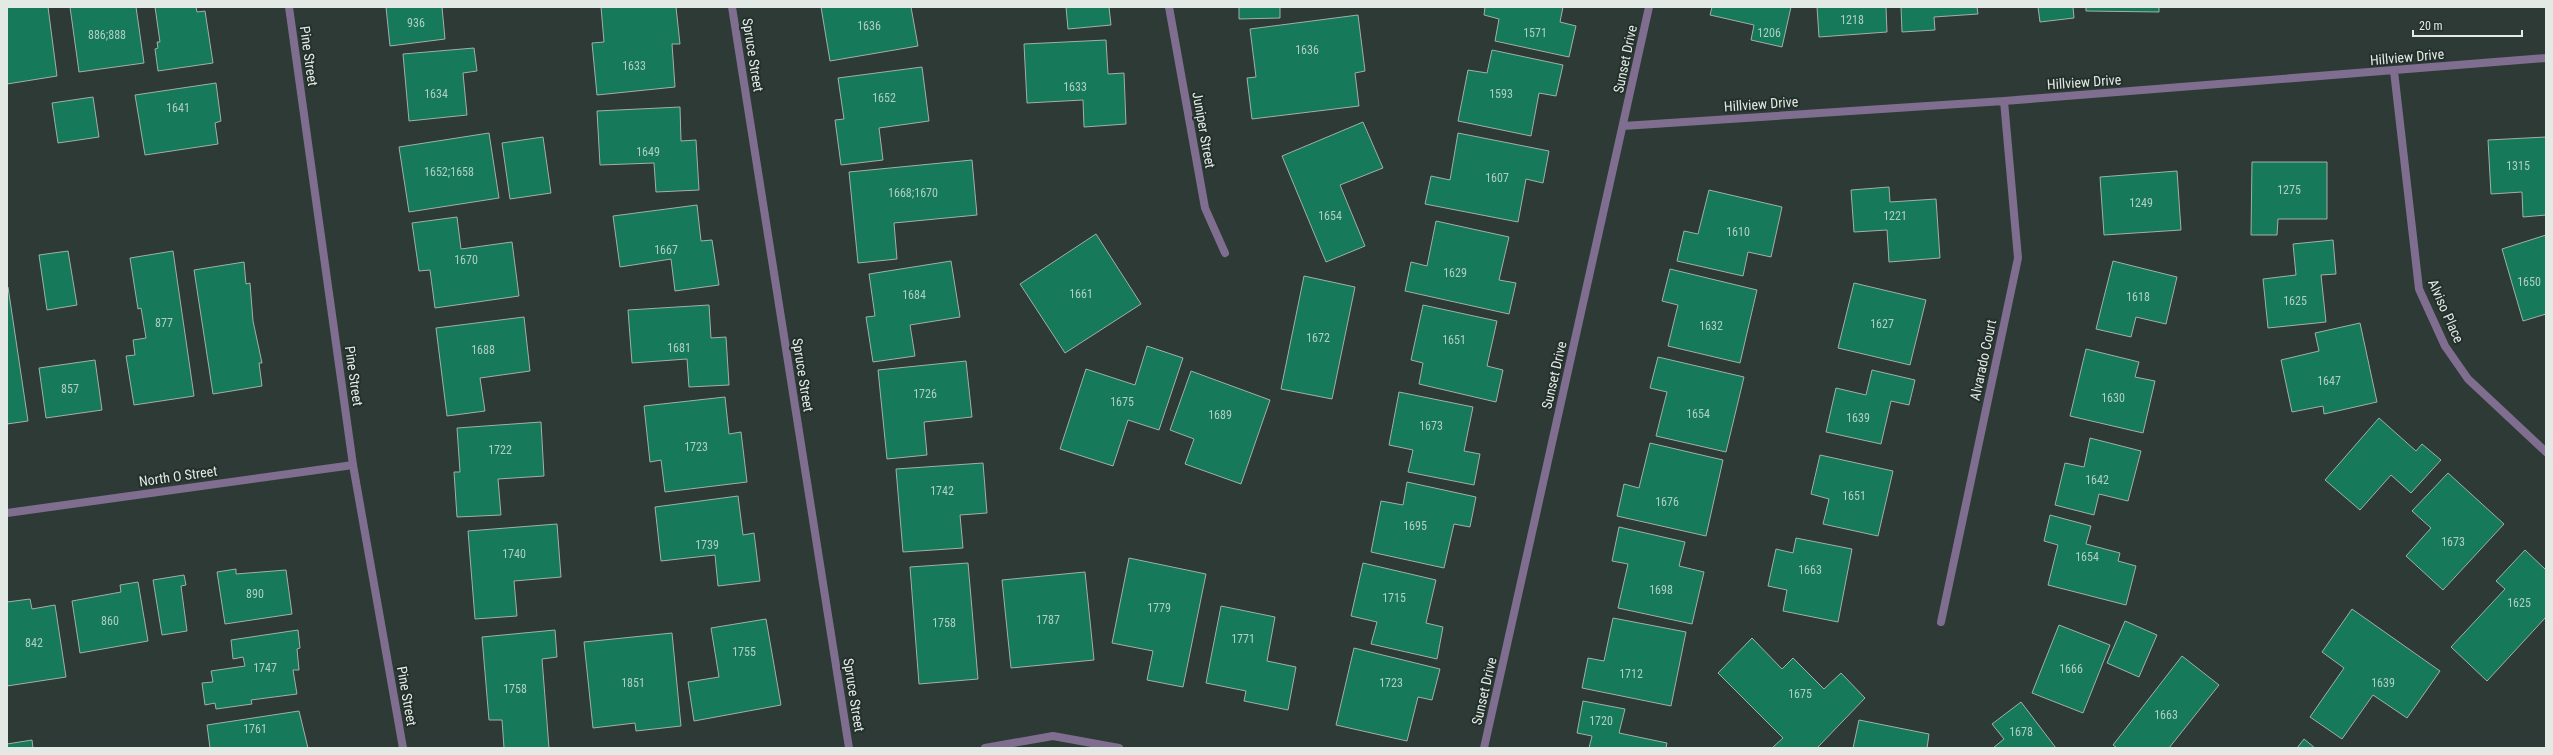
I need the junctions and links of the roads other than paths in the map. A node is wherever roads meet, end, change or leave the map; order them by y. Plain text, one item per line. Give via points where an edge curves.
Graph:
1 (289, 7) edge
2 (732, 7) edge
3 (1169, 7) edge
4 (1649, 7) edge
5 (2546, 58) edge
6 (2394, 71) junction
7 (2004, 101) junction
8 (1623, 126) junction
9 (1225, 253) dead end
10 (2546, 452) edge
11 (354, 465) junction
12 (7, 513) edge
13 (1942, 622) dead end
14 (403, 748) edge
15 (849, 748) edge
16 (985, 748) edge
17 (1119, 748) edge
18 (1484, 748) edge

1 - 11 street, Pine Street
2 - 15 street, Spruce Street
3 - 9 street, Juniper Street via 1205,208
4 - 8 street, Sunset Drive
5 - 6 street, Hillview Drive
6 - 7 street, Hillview Drive
6 - 10 street, Alviso Place via 2419,289 2445,346 2468,379
7 - 8 street, Hillview Drive
7 - 13 street, Alvarado Court via 2018,258
8 - 18 street, Sunset Drive
11 - 12 street, North O Street
11 - 14 street, Pine Street
16 - 17 street via 1053,736

